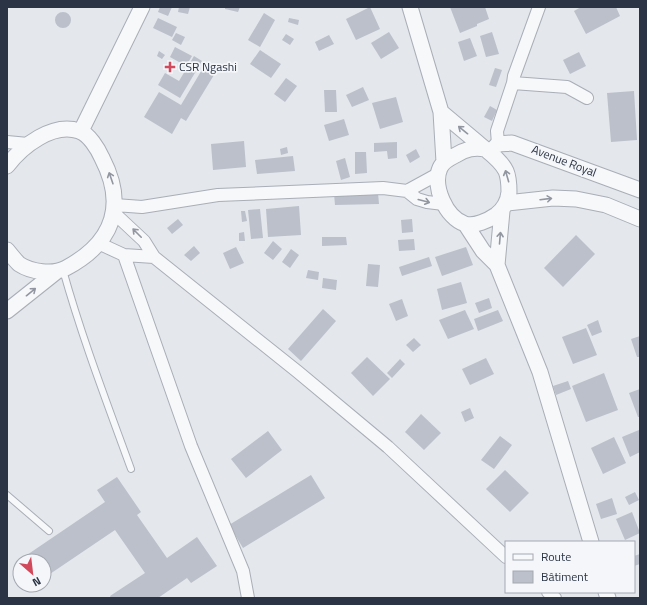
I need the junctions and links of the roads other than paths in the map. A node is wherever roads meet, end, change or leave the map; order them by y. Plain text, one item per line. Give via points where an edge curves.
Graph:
1 (142, 7) edge
2 (410, 7) edge
3 (539, 7) edge
4 (513, 83) junction
5 (587, 98) dead end
6 (441, 112) junction
7 (81, 131) junction
8 (7, 142) edge
9 (28, 144) junction
10 (491, 148) junction
11 (7, 166) edge
12 (441, 168) junction
13 (640, 190) edge
14 (407, 191) junction
15 (444, 204) junction
16 (505, 207) junction
17 (115, 209) junction
18 (640, 219) edge
19 (466, 225) junction
20 (98, 243) junction
21 (7, 250) edge
22 (124, 255) junction
23 (154, 257) junction
24 (497, 265) junction
25 (59, 271) junction
26 (7, 311) edge
27 (132, 469) dead end
28 (7, 494) edge
29 (48, 531) dead end
30 (591, 541) edge
31 (505, 556) edge
32 (248, 598) edge

1 - 7 street
2 - 6 street
3 - 4 street
4 - 5 street via 567,87
4 - 10 street
10 -> 6 street
6 - 12 street
7 - 9 street via 61,129
17 -> 7 street via 113,186 105,163 92,141
8 - 9 street
9 - 11 street
10 - 12 street via 469,149
10 - 13 street, Avenue Royal via 512,143
16 -> 10 street via 509,180
12 - 14 street
12 - 15 street via 439,192
14 -> 15 street via 417,199
14 - 17 street via 383,188 226,195
15 - 19 street
16 -> 18 street via 553,198 576,200 606,205
16 - 19 street via 494,217
24 -> 16 street
17 - 20 street via 106,234
23 -> 17 street via 144,241
19 - 24 street via 483,251
20 - 22 street
20 - 25 street via 79,261
21 - 25 street via 18,263 27,268
22 - 23 street
22 - 32 street via 191,446 243,571
23 - 31 street via 388,447
24 - 30 street via 540,372
26 -> 25 street
25 - 27 lane
28 - 29 lane

